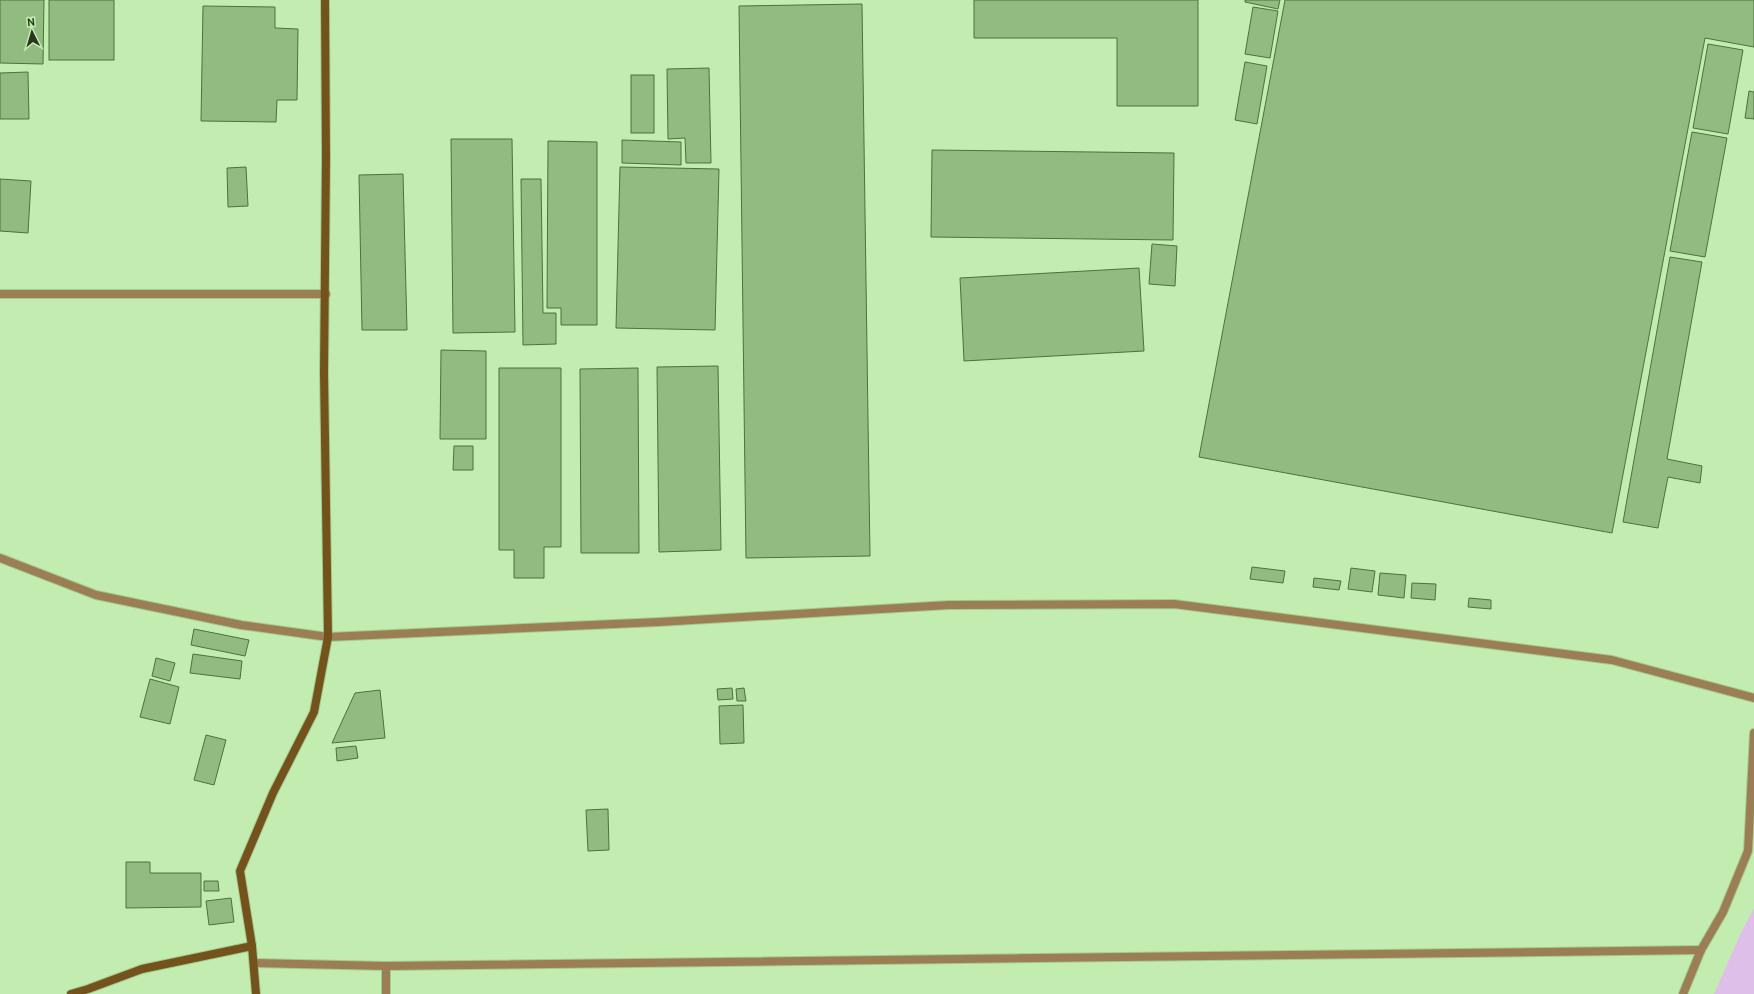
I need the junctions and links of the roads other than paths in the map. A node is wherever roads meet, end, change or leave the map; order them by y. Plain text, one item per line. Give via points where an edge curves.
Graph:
1 (325, 0) edge
2 (0, 294) edge
3 (326, 294) junction
4 (0, 558) edge
5 (328, 637) junction
6 (1754, 698) edge
7 (1754, 733) edge
8 (252, 946) junction
9 (1701, 950) junction
10 (254, 963) junction
11 (386, 966) junction
12 (71, 994) edge
13 (256, 994) edge
14 (386, 994) edge
15 (1683, 994) edge

1 - 3 street
2 - 3 street
3 - 5 street via 324,373
4 - 5 street via 96,595 241,625
5 - 6 street via 659,622 949,605 1174,604 1612,660
5 - 8 street via 314,712 273,793 240,871
7 - 9 street via 1748,851 1723,912
8 - 10 street
8 - 12 street via 142,969
9 - 11 street
9 - 15 street
10 - 11 street
10 - 13 street
11 - 14 street

